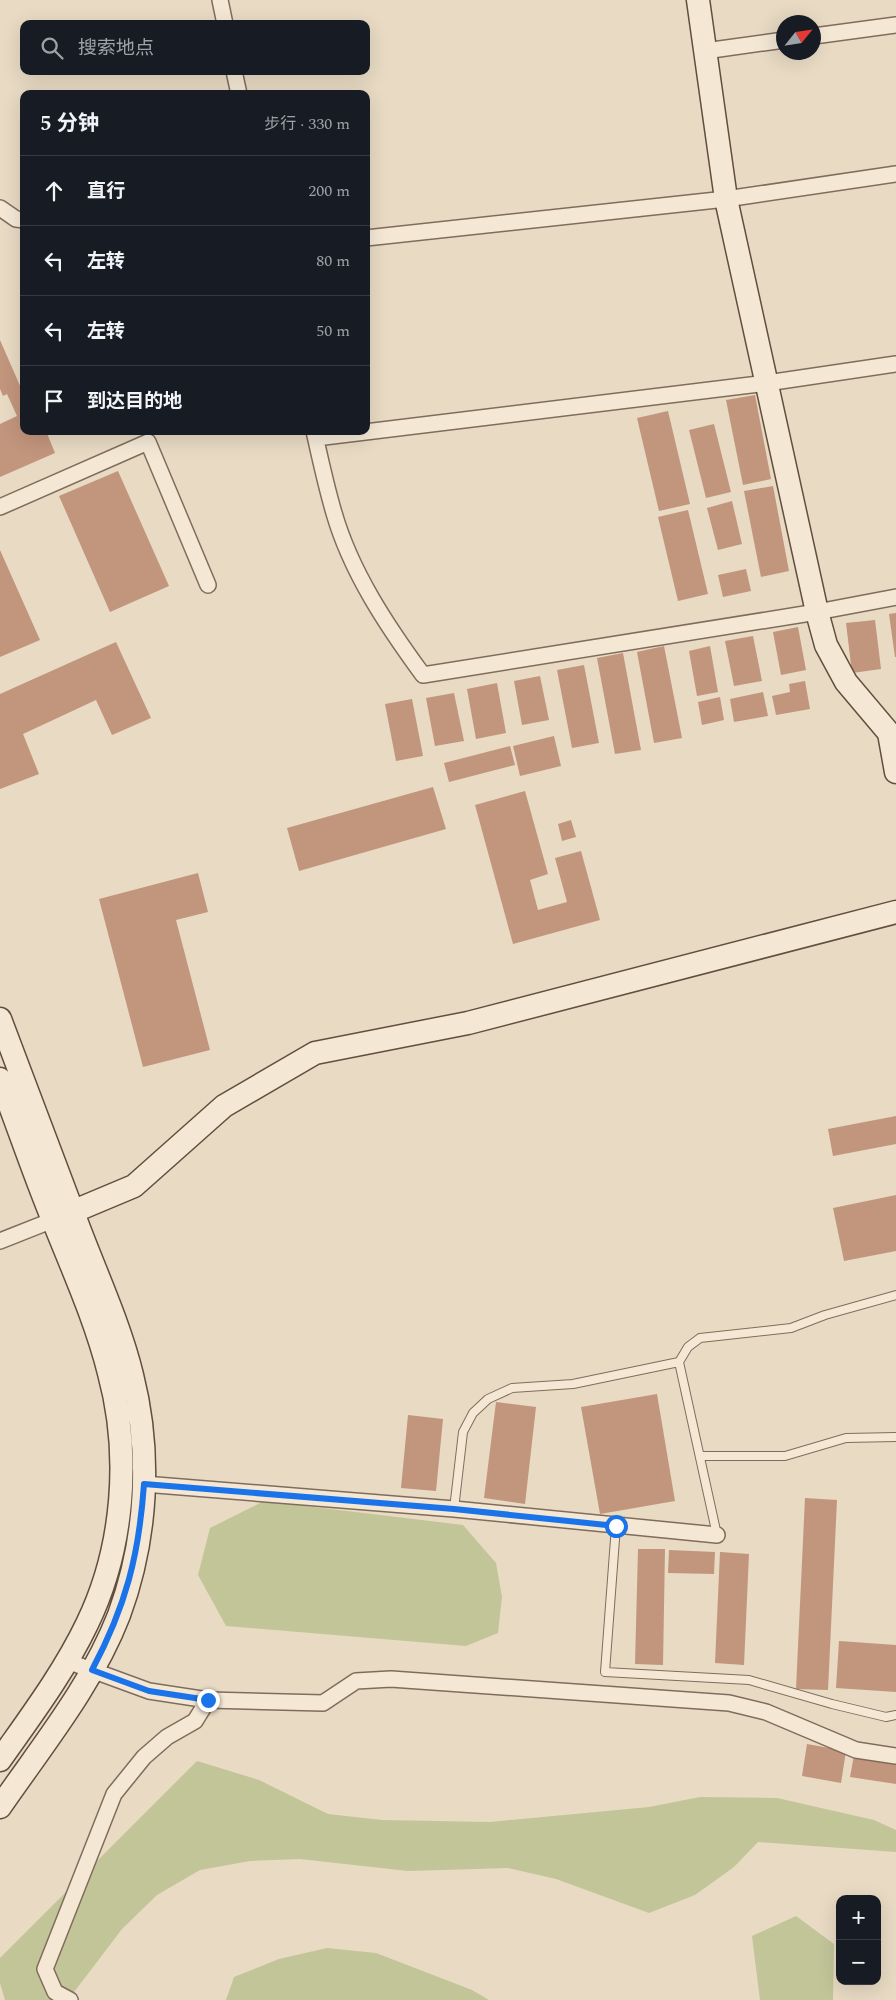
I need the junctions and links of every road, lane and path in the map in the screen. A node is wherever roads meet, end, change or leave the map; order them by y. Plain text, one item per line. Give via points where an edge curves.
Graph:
1 (220, 0) edge
2 (698, 0) edge
3 (224, 20) edge
4 (896, 25) edge
5 (821, 35) edge
6 (776, 41) edge
7 (706, 51) junction
8 (235, 75) edge
9 (238, 90) edge
10 (896, 174) edge
11 (726, 199) junction
12 (0, 208) edge
13 (20, 220) edge
14 (370, 238) edge
15 (896, 364) edge
16 (767, 383) junction
17 (370, 429) edge
18 (315, 435) edge
19 (0, 507) edge
20 (208, 585) dead end
21 (896, 597) edge
22 (817, 612) junction
23 (889, 723) edge
24 (896, 772) edge
25 (896, 912) edge
26 (0, 1019) edge
27 (0, 1079) edge
28 (63, 1216) junction
29 (0, 1241) edge
30 (896, 1295) edge
31 (679, 1362) junction
32 (896, 1437) edge
33 (700, 1456) junction
34 (144, 1484) junction
35 (454, 1509) junction
36 (616, 1526) junction
37 (717, 1535) joint
38 (67, 1661) junction
39 (92, 1670) junction
40 (208, 1700) junction
41 (896, 1716) edge
42 (896, 1756) edge
43 (0, 1760) edge
44 (0, 1807) edge
45 (70, 2000) edge

1 - 3 street
2 - 7 street
4 - 5 street
6 - 7 street
7 - 11 street
8 - 9 street
10 - 11 street
11 - 14 street
11 - 16 street
12 - 13 street
15 - 16 street
16 - 17 street
16 - 22 street
18 - 22 street via 334,513 347,547 379,611 423,675
19 - 20 street via 148,442
21 - 22 street
22 - 23 street via 826,645 846,682
23 - 24 street
25 - 28 street via 468,1023 315,1052 224,1106 134,1186
26 - 28 street
27 - 28 street
28 - 29 street
28 - 34 street via 123,1346 132,1375 143,1435
28 - 38 street via 69,1257 110,1373 121,1459 118,1517 106,1574 88,1624
30 - 31 lane via 791,1328 700,1338 688,1347
31 - 33 lane
31 - 35 lane via 573,1384 512,1388 488,1399 473,1413 463,1432
32 - 33 lane via 846,1438 785,1456
33 - 37 lane
34 - 35 street
34 - 39 street via 141,1526 128,1586 109,1638
35 - 36 street
36 - 37 street
36 - 41 lane via 605,1672 749,1680 832,1704
38 - 39 street
38 - 43 street
39 - 40 street via 149,1691
39 - 44 street
40 - 42 street via 323,1703 356,1681 391,1679 730,1702 766,1712 856,1750
40 - 45 street via 195,1721 167,1737 144,1757 114,1794 45,1969 55,1992

